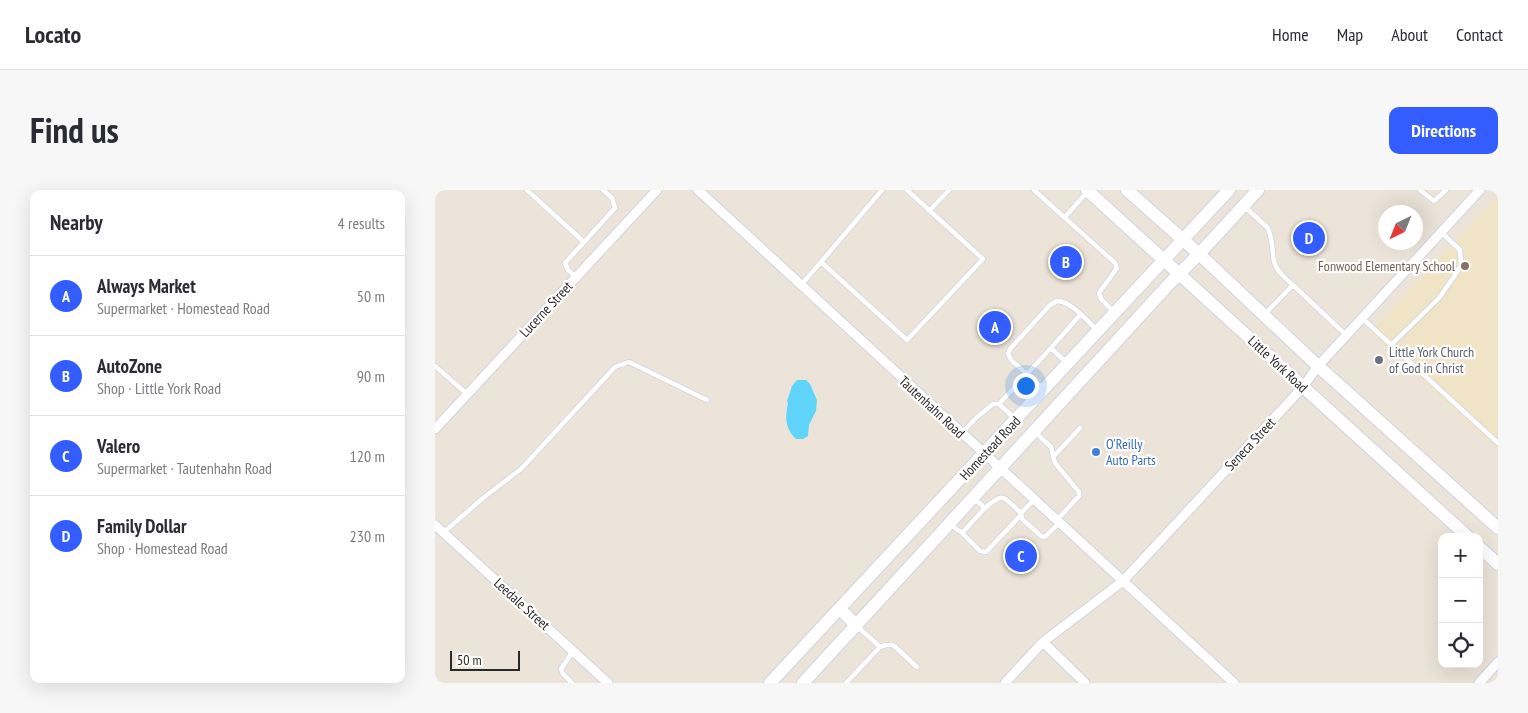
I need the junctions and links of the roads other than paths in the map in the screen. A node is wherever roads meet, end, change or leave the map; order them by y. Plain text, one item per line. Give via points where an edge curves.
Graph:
1 (527, 190) edge
2 (603, 190) edge
3 (657, 190) edge
4 (698, 190) edge
5 (882, 190) edge
6 (907, 190) edge
7 (949, 190) edge
8 (1034, 190) edge
9 (1088, 190) edge
10 (1127, 190) edge
11 (1229, 190) edge
12 (1259, 190) edge
13 (1420, 190) edge
14 (1446, 190) edge
15 (1478, 191) edge
16 (1244, 206) junction
17 (929, 210) junction
18 (1065, 217) junction
19 (1441, 232) junction
20 (1183, 240) junction
21 (584, 242) junction
22 (1199, 254) junction
23 (1165, 259) junction
24 (821, 262) junction
25 (1180, 273) junction
26 (575, 277) junction
27 (801, 285) junction
28 (1293, 285) junction
29 (1115, 313) junction
30 (1080, 315) junction
31 (1264, 315) junction
32 (1362, 318) junction
33 (1098, 331) junction
34 (1347, 335) junction
35 (1391, 345) junction
36 (1051, 348) junction
37 (1068, 364) junction
38 (435, 366) edge
39 (1318, 366) junction
40 (1027, 374) junction
41 (1303, 387) junction
42 (1044, 390) junction
43 (467, 394) junction
44 (707, 400) dead end
45 (999, 404) junction
46 (1016, 420) junction
47 (1080, 428) dead end
48 (435, 429) edge
49 (1035, 431) junction
50 (961, 434) junction
51 (1498, 443) edge
52 (984, 454) junction
53 (1053, 457) junction
54 (1000, 469) junction
55 (973, 498) junction
56 (1034, 500) junction
57 (983, 510) junction
58 (1021, 515) junction
59 (1058, 522) junction
60 (950, 524) junction
61 (435, 525) edge
62 (1498, 528) edge
63 (961, 532) junction
64 (443, 533) junction
65 (1464, 533) edge
66 (1483, 551) edge
67 (1498, 564) edge
68 (1123, 581) junction
69 (840, 609) junction
70 (857, 626) junction
71 (1043, 642) junction
72 (880, 648) junction
73 (573, 651) junction
74 (1498, 662) edge
75 (917, 667) dead end
76 (572, 683) edge
77 (608, 683) edge
78 (770, 683) edge
79 (803, 683) edge
80 (846, 683) edge
81 (1005, 683) edge
82 (1085, 683) edge
83 (1234, 683) edge
84 (1479, 683) edge

1 - 21 lane
2 - 21 lane via 612,198 615,208
3 - 26 street, Lucerne Street
4 - 27 street, Tautenhahn Road
5 - 24 lane
6 - 17 lane
7 - 17 lane
8 - 18 lane
9 - 18 lane
9 - 23 main road, Little York Road
10 - 20 main road, Little York Road
11 - 20 main road, Homestead Road
12 - 16 main road, Homestead Road
13 - 14 lane via 1434,201
15 - 19 street, Seneca Street
16 - 22 main road, Homestead Road
16 - 28 lane via 1268,228 1272,261 1280,274
17 - 24 lane via 983,259 907,340
18 - 29 lane via 1116,266 1115,273 1099,293
19 - 32 street, Seneca Street
19 - 35 lane via 1460,250 1461,265 1439,298
20 - 22 main road, Little York Road
20 - 23 main road, Homestead Road
21 - 26 lane via 565,264
22 - 25 main road, Homestead Road
22 - 31 main road, Little York Road
23 - 25 main road, Little York Road
23 - 29 main road, Homestead Road
24 - 27 lane
25 - 41 main road, Little York Road
25 - 49 main road, Homestead Road
26 - 43 street, Lucerne Street
27 - 50 street, Tautenhahn Road
28 - 31 lane
28 - 34 lane
29 - 33 main road, Homestead Road
30 - 33 lane
30 - 36 lane
30 - 40 lane via 1062,301 1057,301 1010,349 1008,354 1012,361
31 - 39 main road, Little York Road
32 - 34 street, Seneca Street
32 - 35 lane
33 - 37 main road, Homestead Road
34 - 39 street, Seneca Street
35 - 51 lane
36 - 37 lane
36 - 40 lane
37 - 42 main road, Homestead Road
38 - 43 lane
39 - 41 street, Seneca Street
39 - 62 main road, Little York Road
40 - 42 lane
40 - 45 lane
41 - 65 main road, Little York Road
41 - 68 street, Seneca Street
42 - 46 main road, Homestead Road
43 - 48 street, Lucerne Street
44 - 64 lane via 629,362 615,367 521,469
45 - 46 lane
45 - 50 lane via 989,406
46 - 52 main road, Homestead Road
47 - 53 lane
49 - 53 lane via 1051,447
49 - 54 main road, Homestead Road
50 - 52 street, Tautenhahn Road
52 - 54 street, Tautenhahn Road
52 - 69 main road, Homestead Road
53 - 59 lane via 1079,492
54 - 55 main road, Homestead Road
54 - 56 street, Tautenhahn Road
55 - 57 lane via 983,506
55 - 60 main road, Homestead Road
56 - 58 lane
56 - 59 street, Tautenhahn Road
57 - 58 lane via 1000,497
57 - 63 lane
58 - 59 lane via 1041,536 1047,536
58 - 63 lane via 986,552 980,551
59 - 68 street, Tautenhahn Road
60 - 63 lane
60 - 70 main road, Homestead Road
61 - 64 street, Leedale Street
64 - 73 street, Leedale Street
66 - 67 main road
68 - 71 street, Seneca Street
68 - 83 street, Tautenhahn Road
69 - 70 main road
69 - 78 main road, Homestead Road
70 - 72 lane
70 - 79 main road, Homestead Road
71 - 81 street, Seneca Street
71 - 82 street
72 - 75 lane via 893,644
72 - 80 lane
73 - 76 lane via 561,669
73 - 77 street, Leedale Street
74 - 84 street

